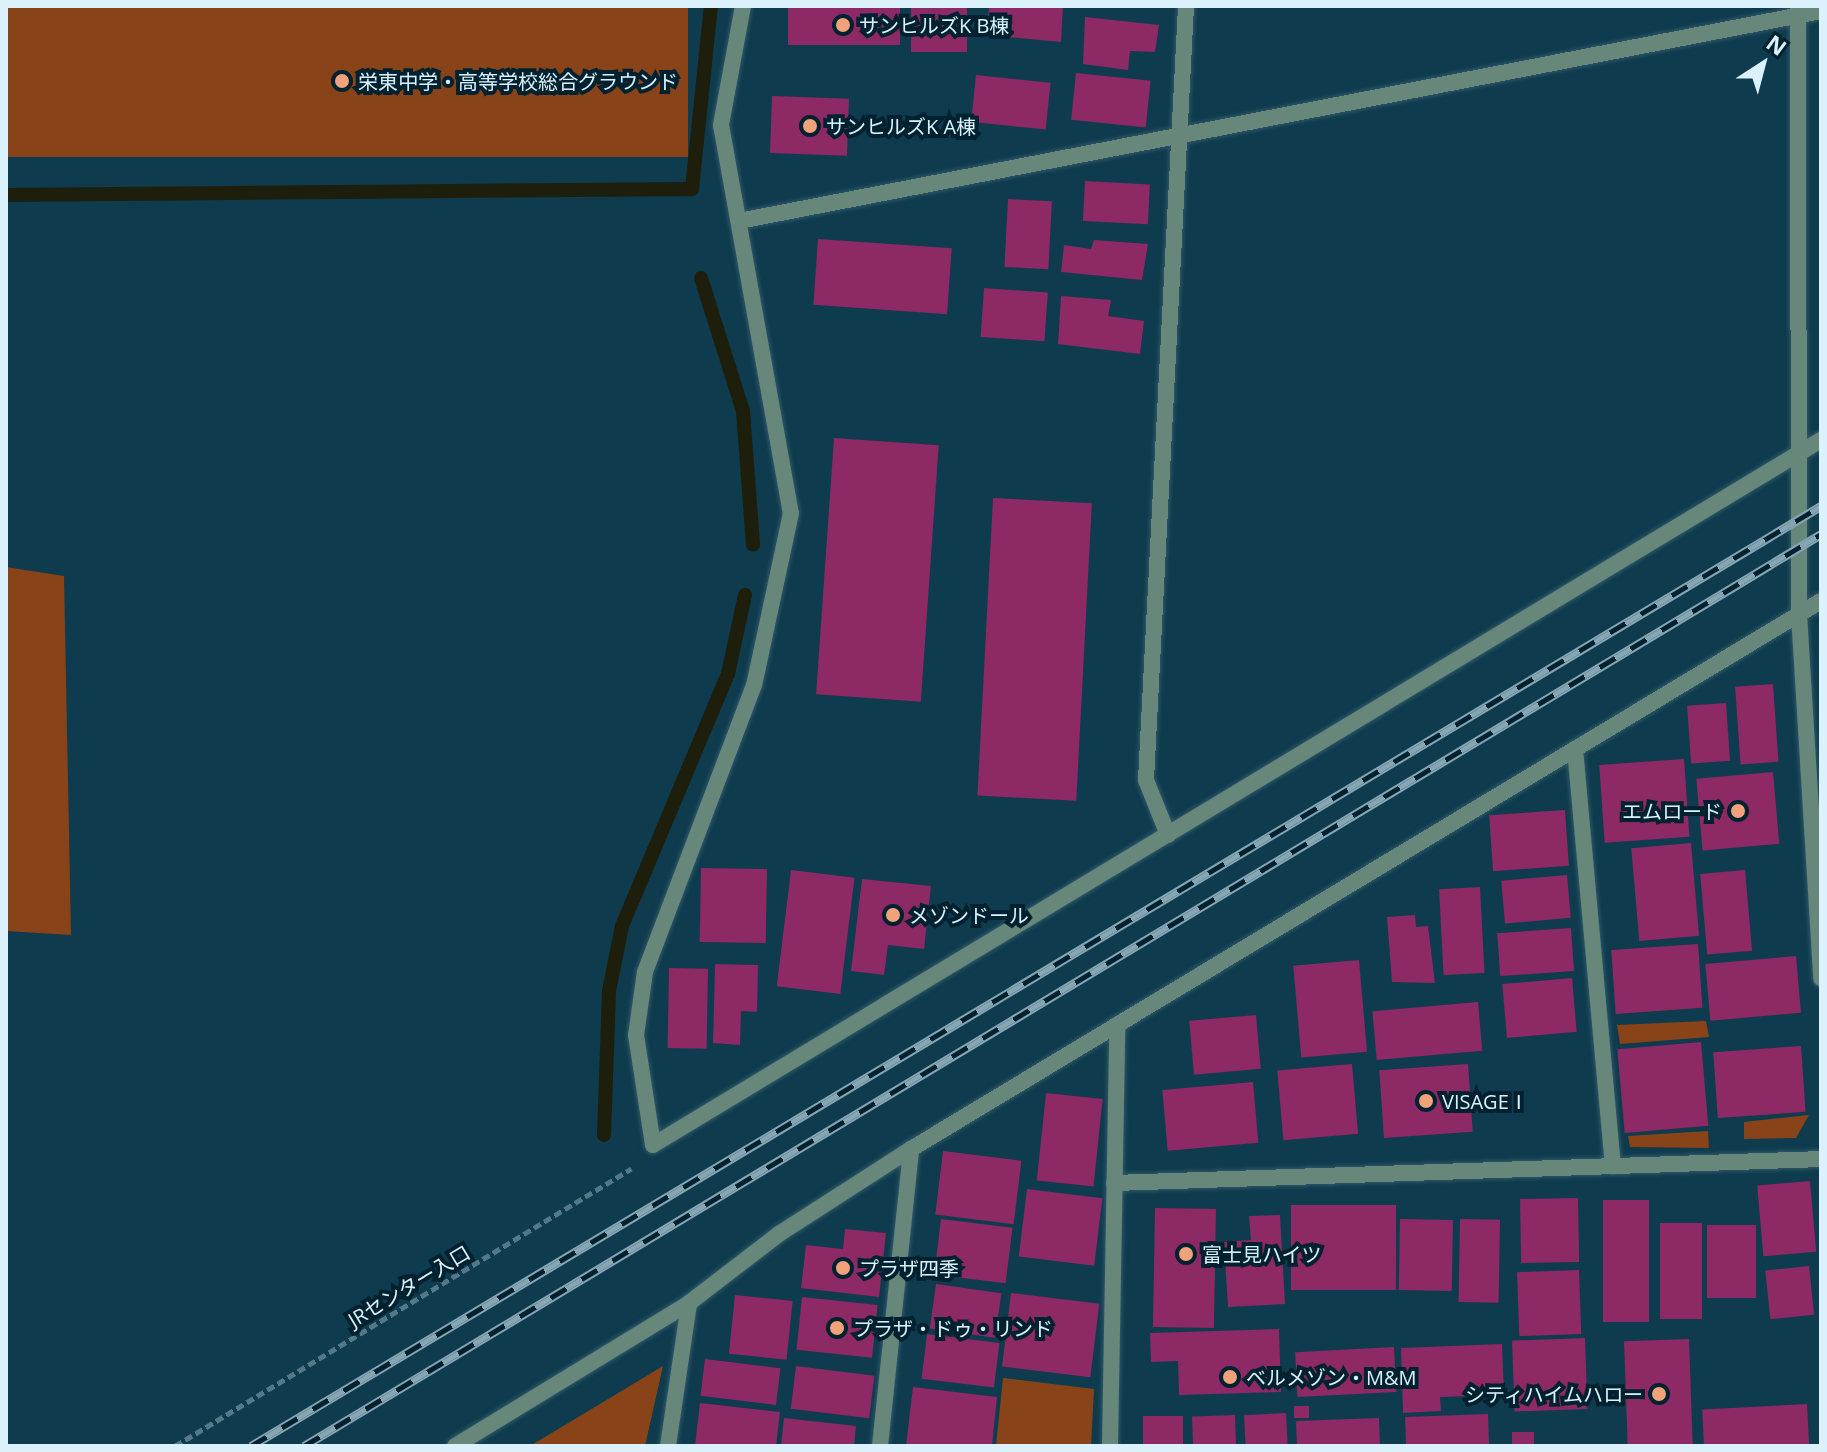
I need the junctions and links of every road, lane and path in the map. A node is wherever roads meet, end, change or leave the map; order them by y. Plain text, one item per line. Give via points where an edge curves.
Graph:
1 (743, 6) edge
2 (1186, 6) edge
3 (1821, 11) edge
4 (1798, 13) edge
5 (1179, 137) junction
6 (739, 221) junction
7 (1821, 440) edge
8 (1799, 454) junction
9 (1821, 601) edge
10 (1799, 614) junction
11 (1575, 749) junction
12 (1168, 835) junction
13 (1819, 933) edge
14 (1821, 978) edge
15 (1117, 1025) junction
16 (653, 1145) junction
17 (911, 1149) junction
18 (1821, 1159) edge
19 (1613, 1166) junction
20 (1114, 1183) junction
21 (689, 1303) junction
22 (175, 1446) edge
23 (455, 1446) edge
24 (668, 1446) edge
25 (880, 1446) edge
26 (1110, 1446) edge

1 - 6 street via 721,125
2 - 5 street
3 - 4 street
4 - 5 street
4 - 8 street
5 - 6 street
5 - 12 street via 1146,780
6 - 16 street via 791,513 754,685 645,972 636,1035
7 - 8 street
8 - 10 street
8 - 12 street
9 - 10 street
10 - 11 street
10 - 13 street
11 - 15 street
11 - 19 street
12 - 16 street
13 - 14 street
15 - 17 street
15 - 20 street
16 - 22 path, JRセンター入口 via 629,1171
17 - 21 street via 779,1234
17 - 25 street
18 - 19 street
19 - 20 street
20 - 26 street
21 - 23 street
21 - 24 street

